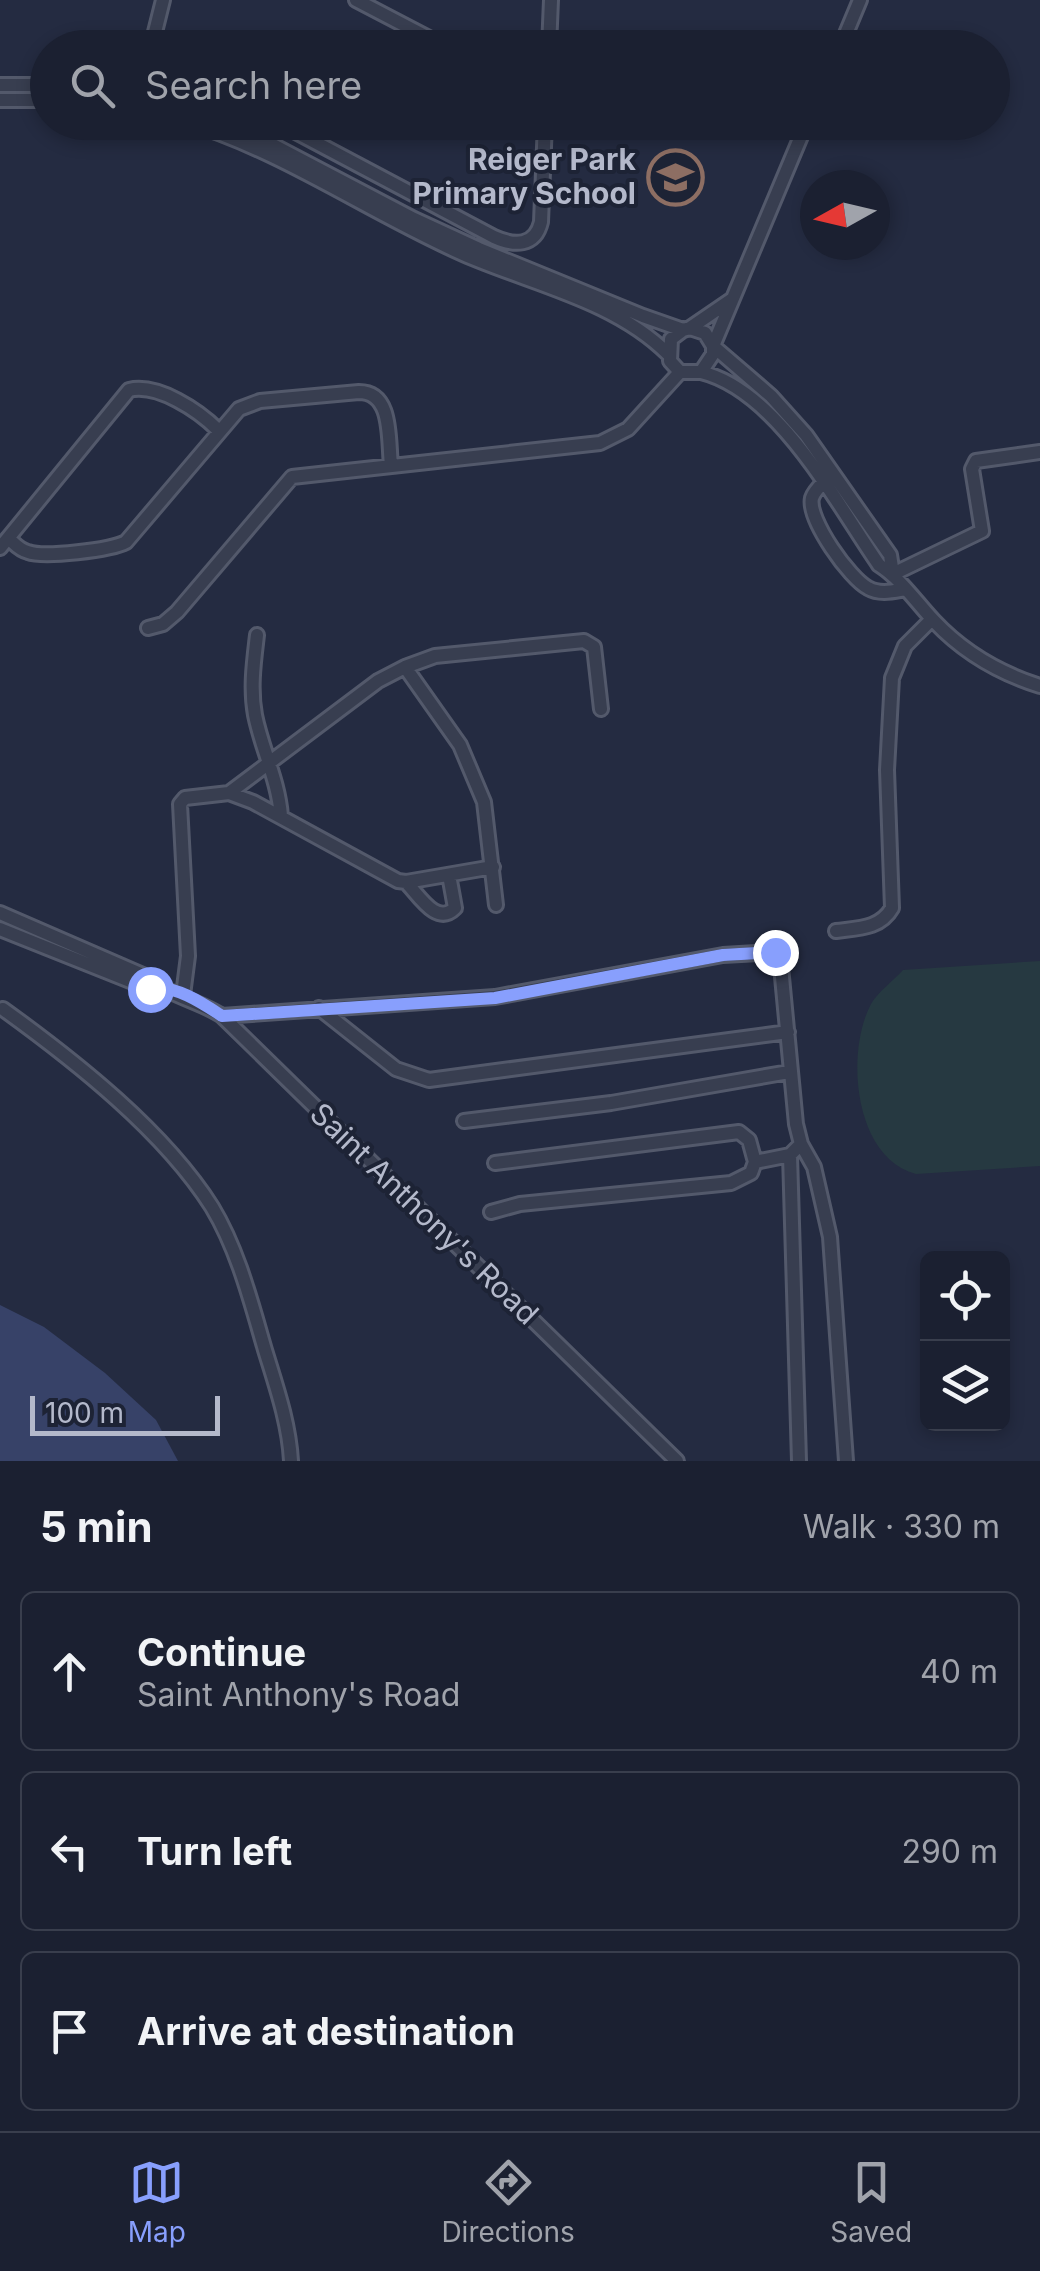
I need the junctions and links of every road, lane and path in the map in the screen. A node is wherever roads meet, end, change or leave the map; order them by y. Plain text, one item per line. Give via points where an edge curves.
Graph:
1 (163, 0) edge
2 (356, 0) edge
3 (860, 0) edge
4 (554, 3) edge
5 (156, 30) edge
6 (414, 30) edge
7 (550, 30) edge
8 (848, 30) edge
9 (0, 84) edge
10 (30, 85) edge
11 (0, 100) edge
12 (30, 100) edge
13 (234, 140) edge
14 (263, 140) edge
15 (311, 140) edge
16 (544, 140) edge
17 (800, 140) edge
18 (733, 298) junction
19 (687, 329) junction
20 (713, 346) junction
21 (668, 354) junction
22 (680, 372) junction
23 (701, 372) junction
24 (218, 430) junction
25 (1040, 452) edge
26 (391, 465) junction
27 (828, 479) junction
28 (4, 543) edge
29 (892, 574) junction
30 (906, 590) junction
31 (932, 619) junction
32 (148, 628) dead end
33 (256, 635) dead end
34 (405, 667) junction
35 (1040, 686) edge
36 (601, 710) dead end
37 (271, 762) junction
38 (229, 794) junction
39 (281, 816) junction
40 (493, 867) junction
41 (449, 875) junction
42 (406, 882) junction
43 (496, 905) dead end
44 (0, 913) edge
45 (0, 929) edge
46 (836, 931) dead end
47 (159, 987) junction
48 (184, 995) junction
49 (3, 1008) dead end
50 (320, 1008) junction
51 (222, 1016) junction
52 (788, 1032) junction
53 (790, 1072) junction
54 (464, 1121) dead end
55 (802, 1144) junction
56 (790, 1155) junction
57 (756, 1162) junction
58 (495, 1163) dead end
59 (491, 1212) dead end
60 (291, 1461) edge
61 (677, 1461) edge
62 (799, 1461) edge
63 (846, 1461) edge

1 - 5 street
2 - 6 street
3 - 8 street
4 - 7 street
9 - 10 street
11 - 12 street
13 - 21 street via 464,254 615,315
14 - 19 street via 479,249
15 - 16 street via 516,244 539,231
17 - 18 street
18 - 19 street
18 - 20 street
19 - 20 street via 705,333
19 - 21 street via 671,340
20 - 23 street
20 - 27 street via 806,435
21 - 22 street
22 - 23 street
22 - 26 street via 628,429 600,443
23 - 27 street via 731,382 767,410
24 - 26 street via 250,404 366,392 384,405
24 - 28 street via 119,546 36,554
24 - 28 street via 192,407 146,389 129,390
25 - 29 street via 976,461 982,531
26 - 32 street via 292,477 177,612
27 - 29 street via 879,565
27 - 30 street via 811,504 829,544 852,576 875,591
29 - 30 street
30 - 31 street
31 - 35 street via 980,660
31 - 46 street via 905,646 892,678 892,908 875,925
33 - 37 street via 252,696
34 - 36 street via 434,656 584,641 594,647
34 - 37 street
34 - 40 street via 469,764 484,802
37 - 38 street
37 - 39 street
38 - 39 street
38 - 48 street via 192,795 180,804
39 - 42 street
40 - 41 street
40 - 43 street
41 - 42 street
41 - 42 street via 456,908 442,916
44 - 47 street
45 - 47 street
47 - 48 street, Saint Anthony's Road
48 - 51 street, Saint Anthony's Road
49 - 60 street via 104,1088 212,1207 253,1310
50 - 51 street
50 - 52 street via 396,1069 429,1080
50 - 52 street via 495,998 723,955 775,952
51 - 61 street, Saint Anthony's Road
52 - 53 street
53 - 54 street
53 - 55 street
55 - 56 street
55 - 63 street via 814,1166 830,1237
56 - 57 street
56 - 62 street
57 - 58 street via 746,1135 738,1132
57 - 59 street via 748,1176 731,1183

